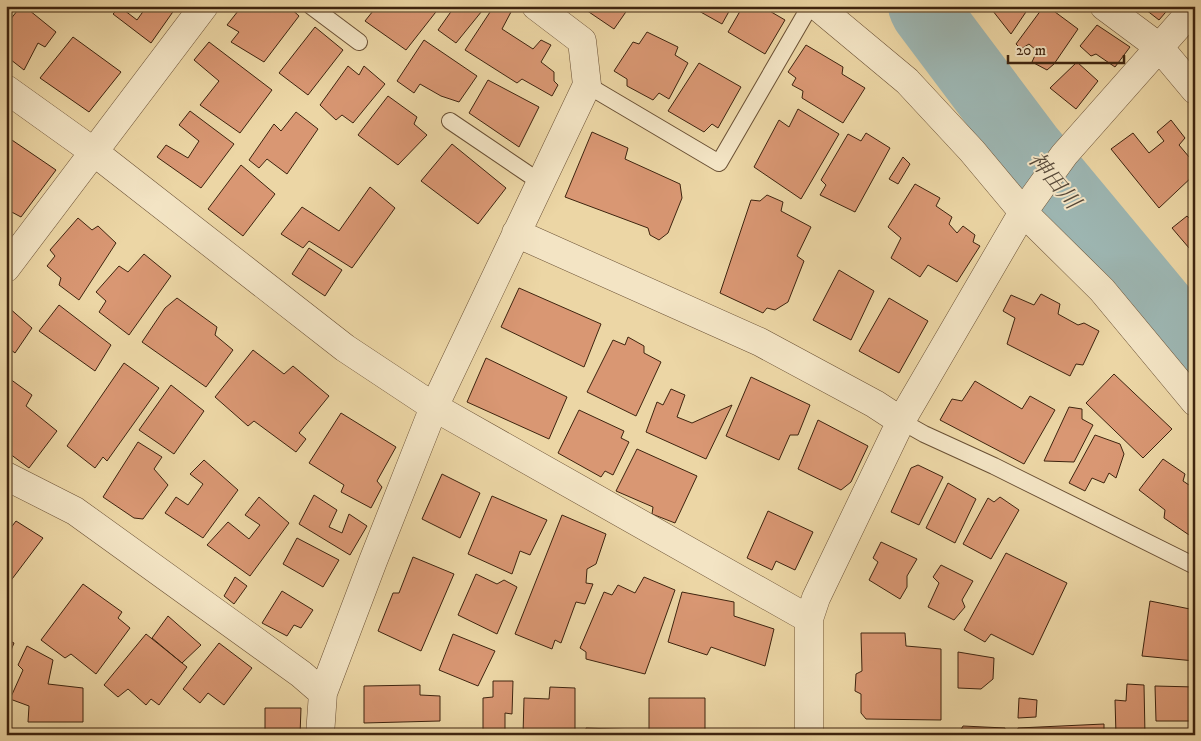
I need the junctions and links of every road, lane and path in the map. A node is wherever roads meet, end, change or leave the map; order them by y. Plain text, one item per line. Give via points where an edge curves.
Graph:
1 (204, 6) edge
2 (311, 6) edge
3 (536, 6) edge
4 (810, 6) edge
5 (817, 6) edge
6 (1104, 6) edge
7 (1195, 7) edge
8 (359, 42) dead end
9 (1159, 47) junction
10 (587, 84) junction
11 (6, 89) edge
12 (1195, 90) edge
13 (450, 121) dead end
14 (94, 152) junction
15 (540, 182) junction
16 (1027, 205) junction
17 (516, 233) junction
18 (6, 268) edge
19 (1195, 402) edge
20 (434, 407) junction
21 (901, 421) junction
22 (6, 476) edge
23 (1195, 566) edge
24 (809, 619) junction
25 (323, 693) junction
26 (320, 735) edge
27 (809, 735) edge

1 - 14 street
2 - 8 lane
3 - 10 street via 582,41
4 - 10 lane via 719,163
5 - 16 street via 908,81
6 - 9 street
7 - 9 street
9 - 12 street
9 - 16 street via 1064,155
10 - 15 street
11 - 14 street
13 - 15 lane
14 - 18 street
14 - 20 street via 345,348
15 - 17 street
16 - 19 street
16 - 21 street
17 - 20 street
17 - 21 street via 760,342
20 - 24 street
20 - 25 street
21 - 23 lane
21 - 24 street via 816,598
22 - 25 street via 75,511
24 - 27 street
25 - 26 street

